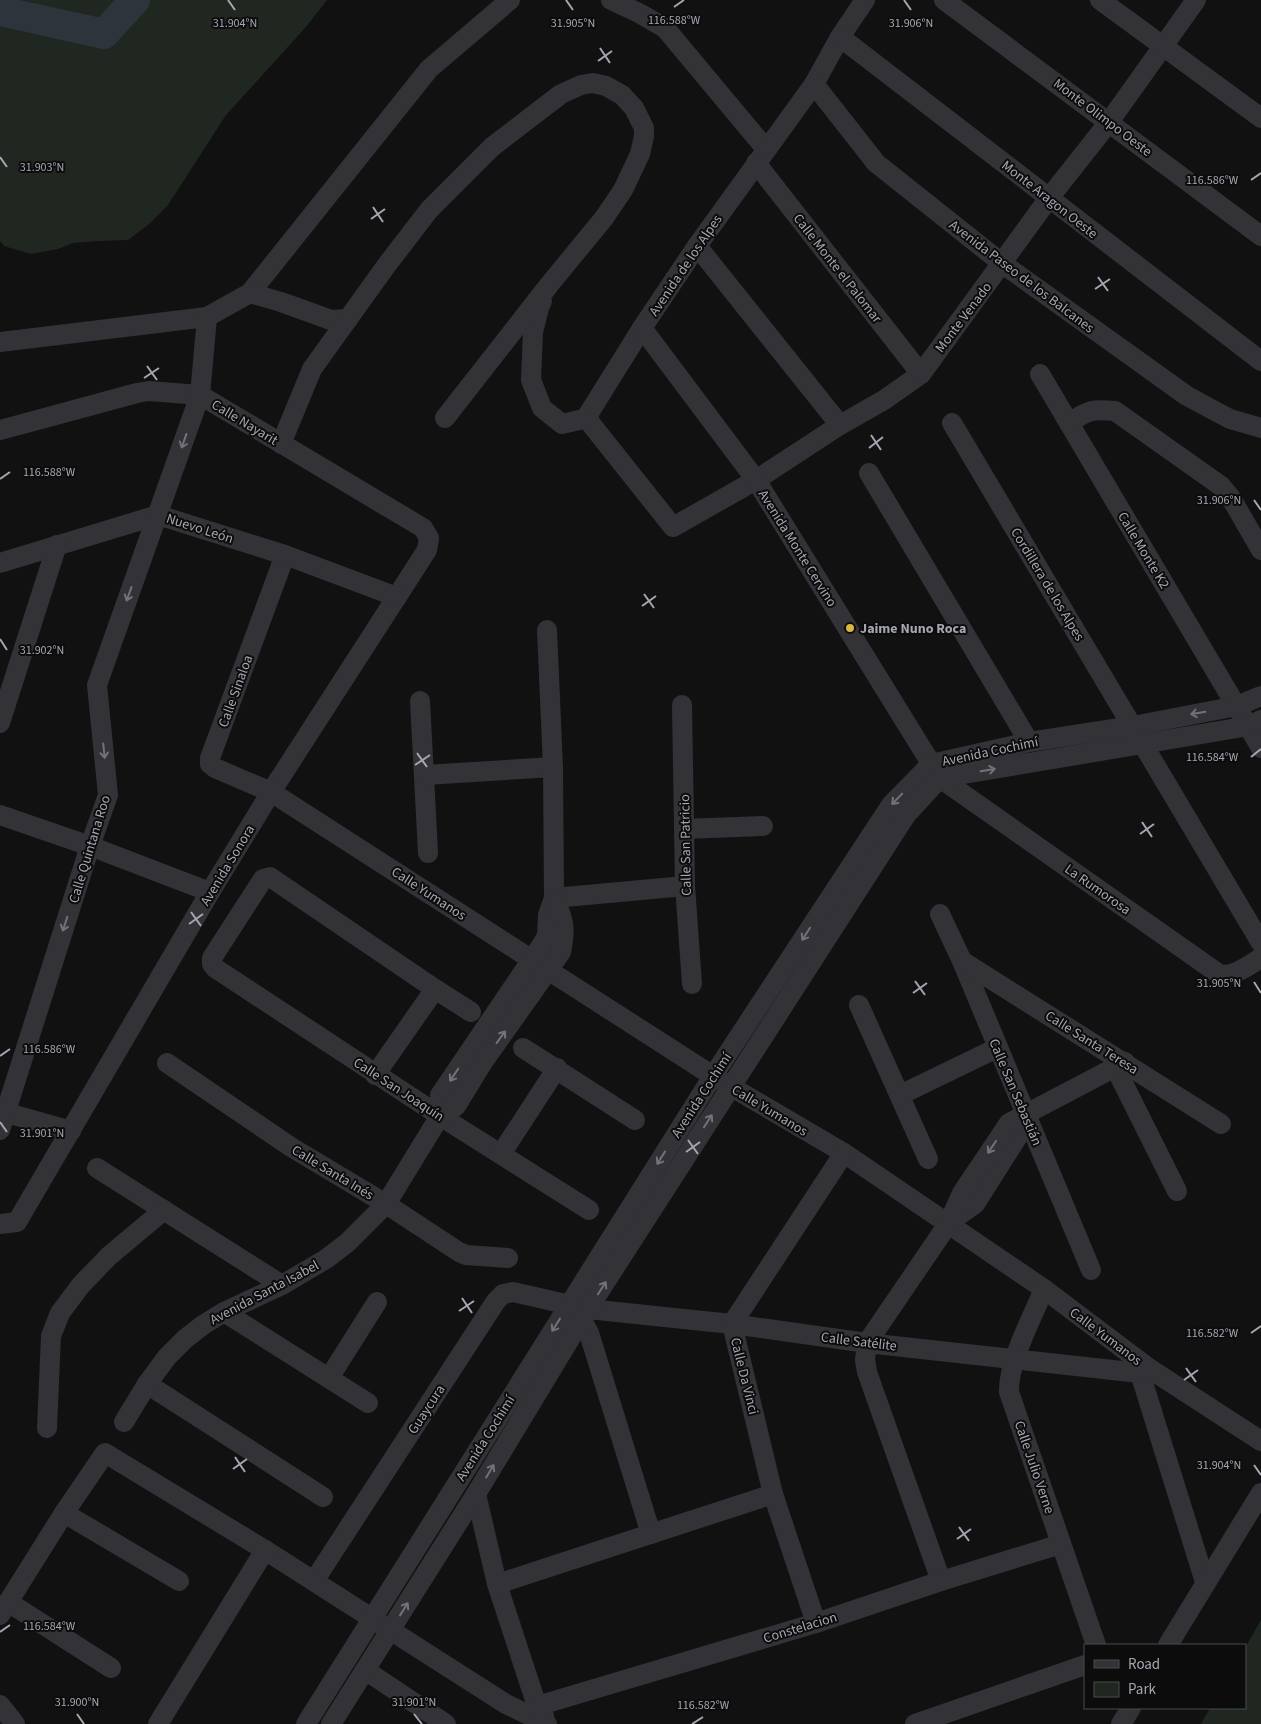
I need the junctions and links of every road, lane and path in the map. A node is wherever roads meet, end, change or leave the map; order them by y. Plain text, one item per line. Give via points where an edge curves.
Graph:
1 (510, 0) edge
2 (611, 0) edge
3 (865, 0) edge
4 (944, 0) edge
5 (1100, 0) edge
6 (1196, 0) edge
7 (840, 37) junction
8 (1164, 46) junction
9 (814, 84) junction
10 (1261, 118) edge
11 (1109, 122) junction
12 (761, 156) junction
13 (1049, 198) junction
14 (1261, 236) edge
15 (697, 246) junction
16 (1003, 264) junction
17 (549, 285) junction
18 (250, 294) junction
19 (207, 317) junction
20 (348, 319) junction
21 (642, 328) junction
22 (0, 342) edge
23 (1261, 361) edge
24 (921, 374) junction
25 (1040, 374) dead end
26 (200, 395) junction
27 (446, 418) dead end
28 (588, 418) junction
29 (952, 423) dead end
30 (1069, 423) junction
31 (840, 425) junction
32 (1261, 428) edge
33 (0, 430) edge
34 (281, 444) junction
35 (869, 473) dead end
36 (756, 480) junction
37 (158, 515) junction
38 (429, 538) joint
39 (57, 545) junction
40 (1261, 550) edge
41 (285, 555) junction
42 (0, 563) edge
43 (397, 597) junction
44 (547, 630) dead end
45 (1261, 696) edge
46 (420, 702) dead end
47 (682, 706) dead end
48 (1237, 706) junction
49 (0, 723) edge
50 (1255, 723) edge
51 (1133, 726) junction
52 (1029, 742) junction
53 (1144, 745) junction
54 (1261, 748) edge
55 (553, 767) junction
56 (935, 771) junction
57 (425, 775) junction
58 (271, 792) junction
59 (0, 814) edge
60 (763, 826) dead end
61 (684, 829) junction
62 (90, 846) junction
63 (428, 853) dead end
64 (685, 886) junction
65 (210, 892) junction
66 (554, 898) junction
67 (940, 914) dead end
68 (1261, 944) edge
69 (1261, 958) edge
70 (962, 960) junction
71 (541, 964) junction
72 (692, 984) dead end
73 (435, 989) junction
74 (859, 1005) dead end
75 (471, 1012) dead end
76 (523, 1048) dead end
77 (998, 1048) junction
78 (166, 1063) dead end
79 (1120, 1064) junction
80 (557, 1068) junction
81 (375, 1075) junction
82 (713, 1076) junction
83 (730, 1086) junction
84 (900, 1095) junction
85 (1026, 1114) junction
86 (440, 1116) junction
87 (2, 1118) edge
88 (635, 1120) dead end
89 (1221, 1124) dead end
90 (71, 1131) junction
91 (502, 1154) junction
92 (844, 1154) junction
93 (928, 1159) dead end
94 (97, 1168) dead end
95 (1178, 1191) dead end
96 (386, 1204) junction
97 (164, 1210) junction
98 (589, 1210) dead end
99 (9, 1223) edge
100 (948, 1224) junction
101 (508, 1258) dead end
102 (1091, 1270) dead end
103 (282, 1285) junction
104 (1044, 1289) junction
105 (377, 1302) dead end
106 (580, 1311) junction
107 (224, 1312) junction
108 (732, 1324) junction
109 (867, 1343) junction
110 (1015, 1359) junction
111 (1145, 1371) junction
112 (328, 1378) junction
113 (147, 1384) junction
114 (368, 1403) dead end
115 (124, 1422) dead end
116 (47, 1428) dead end
117 (1261, 1440) edge
118 (1261, 1493) edge
119 (476, 1494) junction
120 (773, 1494) junction
121 (324, 1498) dead end
122 (64, 1513) junction
123 (651, 1534) junction
124 (1061, 1544) junction
125 (265, 1550) junction
126 (179, 1581) dead end
127 (314, 1581) junction
128 (940, 1581) junction
129 (1205, 1582) junction
130 (497, 1584) junction
131 (4, 1609) edge
132 (373, 1618) junction
133 (816, 1623) junction
134 (391, 1629) junction
135 (1096, 1644) edge
136 (1169, 1644) edge
137 (1084, 1665) edge
138 (111, 1668) dead end
139 (365, 1670) junction
140 (0, 1705) edge
141 (537, 1706) junction
142 (15, 1724) edge
143 (158, 1724) edge
144 (306, 1724) edge
145 (331, 1724) edge
146 (446, 1724) edge
147 (548, 1724) edge
148 (915, 1724) edge

1 - 18 street via 429,69
2 - 12 street, Calle Monte el Palomar via 665,28
3 - 7 street, Avenida de los Alpes
4 - 11 street, Monte Olimpo Oeste
5 - 8 street
6 - 8 street, Monte Venado
7 - 9 street, Avenida de los Alpes
7 - 13 street, Monte Aragon Oeste
8 - 10 street
8 - 11 street, Monte Venado
9 - 12 street, Avenida de los Alpes
9 - 16 street, Avenida Paseo de los Balcanes via 876,163
11 - 13 street, Monte Venado
11 - 14 street, Monte Olimpo Oeste
12 - 15 street, Avenida de los Alpes
12 - 24 street, Calle Monte el Palomar
13 - 16 street, Monte Venado
13 - 23 street, Monte Aragon Oeste
15 - 21 street, Avenida de los Alpes
15 - 31 street
16 - 24 street, Monte Venado
16 - 32 street, Avenida Paseo de los Balcanes via 1187,396 1230,419
17 - 20 street via 604,218 623,190 640,154 644,128 634,108 622,95 606,86 593,83 561,94 492,147 429,210
17 - 27 street
17 - 28 street via 538,308 533,332 531,380 542,408 562,424
18 - 19 street
18 - 20 street via 331,320
19 - 22 street
19 - 26 street, Calle Nayarit
20 - 34 street via 312,369
21 - 28 street, Avenida de los Alpes
21 - 36 street, Avenida Monte Cervino
24 - 31 street, Monte Venado
25 - 30 street, Calle Monte K2
26 - 33 street via 137,393
26 - 34 street, Calle Nayarit
26 -> 37 street, Calle Quintana Roo
28 - 36 street, Monte Venado via 673,527
29 - 51 street, Cordillera de los Alpes
30 - 40 street via 1085,412 1115,411 1221,486
30 - 48 street, Calle Monte K2
31 - 36 street, Monte Venado
34 - 38 street, Calle Nayarit via 423,528
35 - 52 street
36 - 56 street, Avenida Monte Cervino
37 - 39 street, Nuevo León
37 - 41 street, Nuevo León
37 -> 62 street, Calle Quintana Roo via 97,685 108,795
38 - 43 street, Avenida Sonora via 427,550
39 - 42 street, Nuevo León
39 - 49 street
41 - 43 street, Nuevo León
41 - 58 street, Calle Sinaloa via 210,758 210,764 215,768
43 - 58 street, Avenida Sonora
44 - 55 street, Avenida Santa Isabel
45 - 48 street, Avenida Cochimí
46 - 57 street
47 - 61 street, Calle San Patricio
48 - 50 street, Calle Monte K2
48 -> 51 street, Avenida Cochimí
50 - 53 street, Avenida Cochimí
50 - 54 street, Calle Monte K2
51 - 52 street, Avenida Cochimí
51 - 53 street, Cordillera de los Alpes
52 - 56 street, Avenida Cochimí
56 -> 53 street, Avenida Cochimí
53 - 68 street, Cordillera de los Alpes
55 - 57 street
55 - 66 street, Avenida Santa Isabel
56 - 69 street, La Rumorosa via 1219,974 1232,974
56 -> 82 street, Avenida Cochimí via 891,805
56 - 83 street, Avenida Cochimí
57 - 63 street
58 - 65 street, Avenida Sonora
58 - 71 street, Calle Yumanos
59 - 62 street
60 - 61 street
61 - 64 street, Calle San Patricio
62 - 65 street
62 -> 87 street, Calle Quintana Roo
64 - 66 street
64 - 72 street, Calle San Patricio
65 - 90 street, Avenida Sonora
66 - 71 street, Avenida Santa Isabel via 563,917 564,940 561,952
67 - 70 street, Calle San Sebastián
70 - 77 street, Calle San Sebastián
70 - 79 street, Calle Santa Teresa
71 - 82 street, Calle Yumanos
71 - 86 street, Avenida Santa Isabel via 476,1057 440,1095
73 - 75 street
73 - 81 street
73 - 81 street, Calle San Joaquín via 270,877 262,879 212,958 212,964
74 - 84 street
76 - 80 street
77 - 84 street
77 - 85 street, Calle San Sebastián
78 - 96 street, Calle Santa Inés via 291,1147
79 - 85 street
79 - 89 street, Calle Santa Teresa
79 - 95 street
80 - 88 street
80 - 91 street
81 - 86 street, Calle San Joaquín
82 - 83 street, Calle Yumanos
82 -> 106 street, Avenida Cochimí
83 - 92 street, Calle Yumanos
106 -> 83 street, Avenida Cochimí
84 - 93 street
85 - 100 street via 1020,1133 975,1204
85 - 102 street, Calle San Sebastián
86 - 91 street, Calle San Joaquín
86 - 96 street, Avenida Santa Isabel
87 - 90 street
90 - 99 street, Avenida Sonora
91 - 98 street, Calle San Joaquín
92 - 100 street, Calle Yumanos
92 - 108 street, Calle Da Vinci
94 - 97 street
96 - 101 street, Calle Santa Inés via 459,1252
96 - 103 street, Avenida Santa Isabel via 347,1243
97 - 103 street
97 - 116 street via 109,1256 60,1313 51,1336
100 - 104 street, Calle Yumanos
100 - 109 street
103 - 107 street, Avenida Santa Isabel
104 - 110 street, Calle Julio Verne
104 - 111 street, Calle Yumanos
105 - 112 street
106 - 108 street, Calle Satélite
119 -> 106 street, Avenida Cochimí
106 - 123 street
106 - 127 street, Guaycura via 513,1292 503,1294 496,1301
106 -> 132 street, Avenida Cochimí
107 - 112 street
107 - 113 street, Avenida Santa Isabel via 185,1339
108 - 109 street, Calle Satélite
108 - 120 street, Calle Da Vinci
109 - 110 street, Calle Satélite
109 - 128 street via 867,1372
110 - 111 street, Calle Satélite
110 - 124 street, Calle Julio Verne via 1009,1379 1010,1392
111 - 117 street, Calle Yumanos
111 - 129 street
112 - 114 street
113 - 115 street, Avenida Santa Isabel
113 - 121 street
118 - 129 street
119 - 130 street
134 -> 119 street, Avenida Cochimí
120 - 123 street
120 - 133 street, Calle Da Vinci
122 - 125 street via 105,1453
122 - 126 street
122 - 131 street
123 - 130 street
124 - 128 street, Constelacion
124 - 135 street, Calle Julio Verne
125 - 127 street
125 - 143 street
127 - 132 street
128 - 133 street, Constelacion
129 - 136 street
130 - 141 street
131 - 138 street
132 - 134 street
132 - 144 street, Avenida Cochimí
133 - 141 street, Constelacion
134 - 139 street, Avenida Cochimí
134 - 147 street via 506,1704
137 - 148 street
139 - 145 street, Avenida Cochimí
139 - 146 street
140 - 142 street
141 - 147 street

